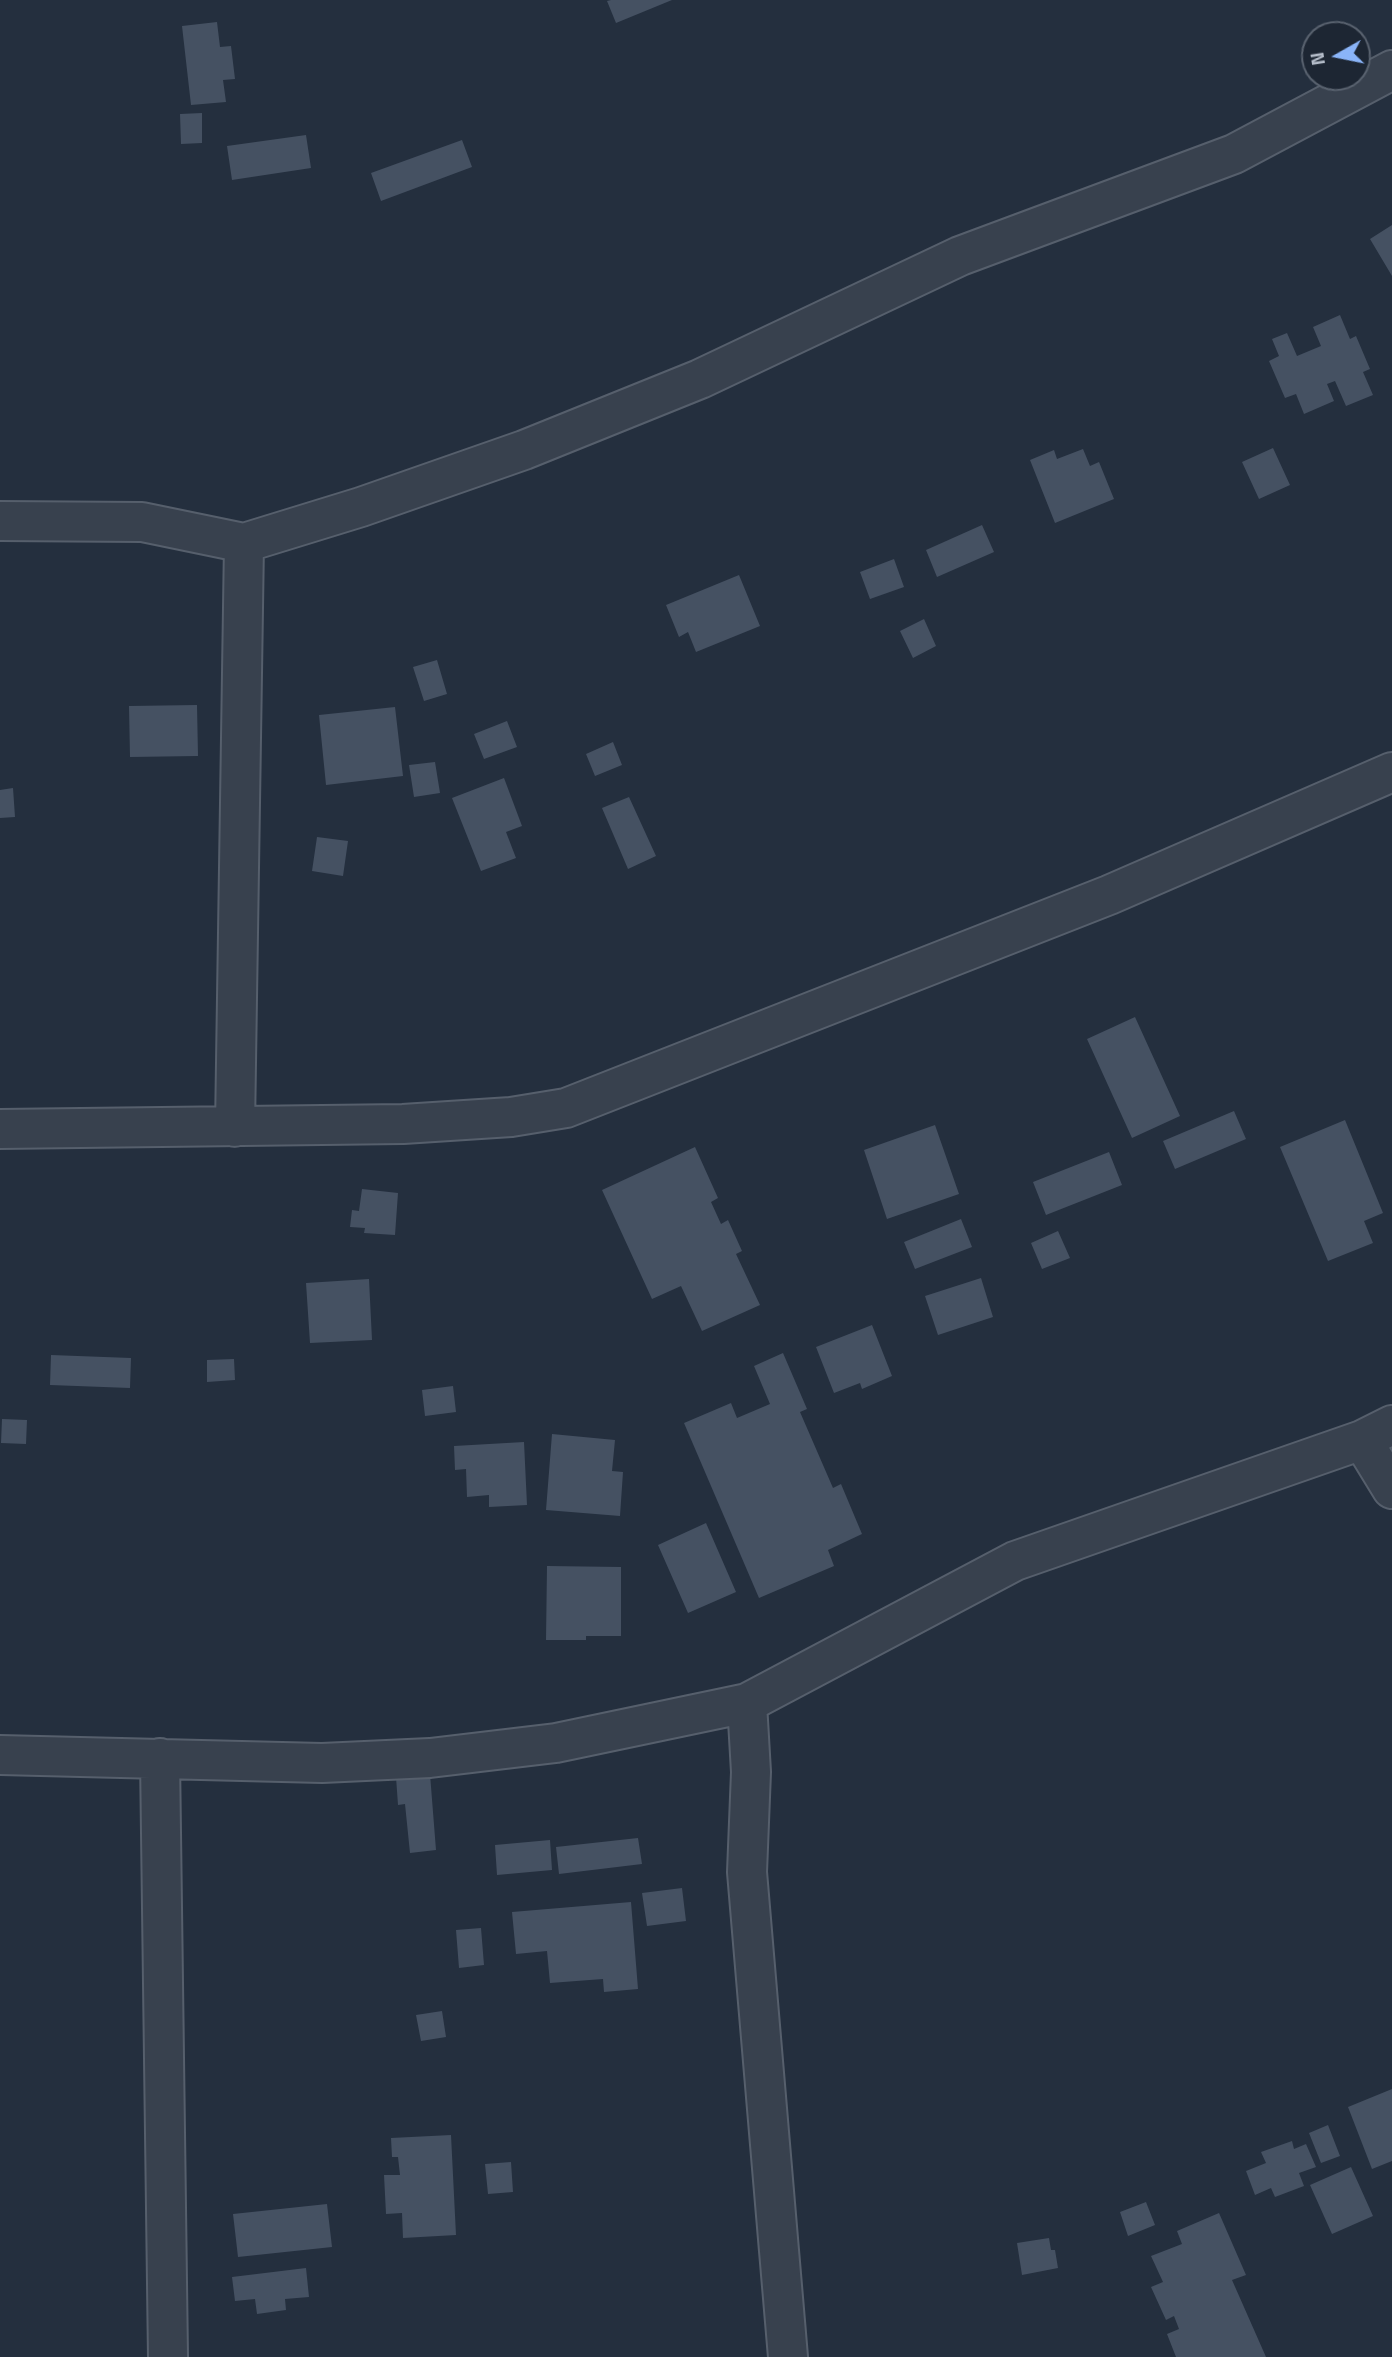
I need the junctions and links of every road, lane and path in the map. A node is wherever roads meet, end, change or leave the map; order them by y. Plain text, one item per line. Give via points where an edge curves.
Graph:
1 (1392, 70) edge
2 (0, 521) edge
3 (244, 543) junction
4 (1392, 772) edge
5 (234, 1126) junction
6 (0, 1129) edge
7 (1377, 1433) edge
8 (1392, 1489) edge
9 (747, 1703) junction
10 (0, 1755) edge
11 (160, 1758) junction
12 (168, 2357) edge
13 (788, 2357) edge

1 - 3 street via 1234,154 960,256 700,379 524,450
2 - 3 street via 142,522
3 - 5 street
4 - 5 street via 1109,895 566,1108 403,1125
5 - 6 street
7 - 8 street
7 - 9 street via 1015,1561
9 - 11 street via 556,1743 429,1758 322,1763
9 - 13 street via 751,1772 747,1872
10 - 11 street
11 - 12 street

